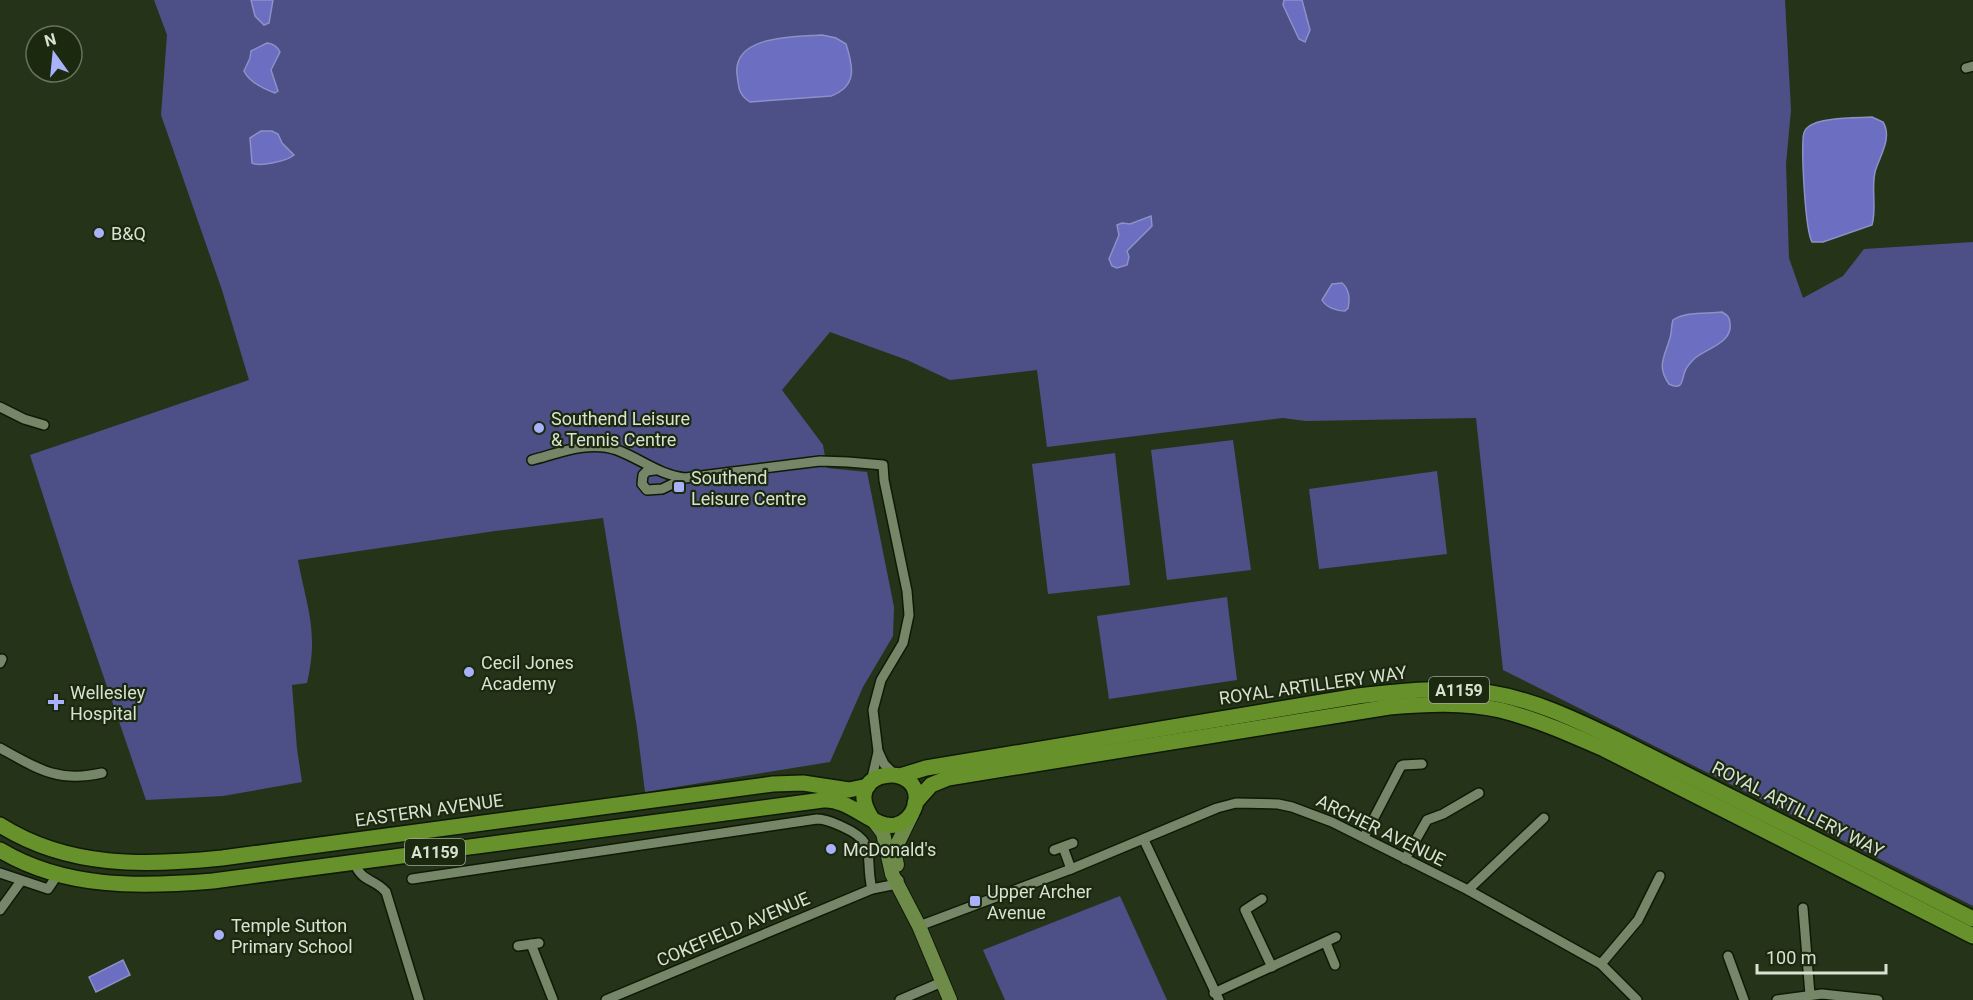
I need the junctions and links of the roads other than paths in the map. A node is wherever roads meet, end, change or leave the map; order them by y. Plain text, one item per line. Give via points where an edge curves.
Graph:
1 (0, 407) edge
2 (44, 425) dead end
3 (531, 460) dead end
4 (656, 470) junction
5 (686, 478) junction
6 (0, 748) edge
7 (878, 751) junction
8 (1422, 765) dead end
9 (102, 773) dead end
10 (897, 775) junction
11 (869, 784) junction
12 (1479, 793) dead end
13 (914, 808) junction
14 (1544, 818) dead end
15 (872, 819) junction
16 (0, 825) edge
17 (1364, 837) junction
18 (1144, 840) junction
19 (0, 850) edge
20 (1054, 850) dead end
21 (1405, 860) junction
22 (354, 862) junction
23 (893, 864) junction
24 (1071, 869) junction
25 (0, 873) edge
26 (58, 874) junction
27 (1660, 876) dead end
28 (412, 879) dead end
29 (21, 881) junction
30 (897, 884) junction
31 (872, 889) junction
32 (1468, 890) junction
33 (1262, 899) dead end
34 (1803, 908) dead end
35 (0, 910) edge
36 (1973, 919) edge
37 (919, 926) junction
38 (1973, 936) edge
39 (1336, 937) dead end
40 (1326, 943) junction
41 (518, 946) dead end
42 (1728, 956) dead end
43 (1601, 964) junction
44 (1335, 965) dead end
45 (1272, 967) junction
46 (942, 982) junction
47 (1810, 995) junction
48 (1216, 996) edge
49 (419, 1000) edge
50 (553, 1000) edge
51 (606, 1000) edge
52 (900, 1000) edge
53 (950, 1000) edge
54 (1637, 1000) edge
55 (1744, 1000) edge
56 (1777, 1000) edge
57 (1878, 1000) edge

1 - 2 street
3 - 4 street via 571,449 600,447 619,451
4 - 5 street
4 - 5 street via 643,475 642,483 647,490 662,489
5 - 7 street via 820,461 883,465 909,615 903,643 874,700
6 - 9 street via 55,775 71,778
7 - 10 street via 887,769
7 - 11 street
8 - 17 street via 1401,766
10 - 11 main road, EASTERN AVENUE via 885,774
10 - 13 main road via 913,788
10 - 36 main road, ROYAL ARTILLERY WAY / A1159 via 1358,696 1452,689 1492,693 1573,719
11 - 15 main road via 864,801
11 - 16 main road, EASTERN AVENUE / A1159 via 849,790 803,783 774,784 222,858 151,864 82,858 29,841
12 - 21 street via 1427,820
13 - 15 main road via 905,821 893,825
13 - 23 street via 894,851
13 - 38 main road, ROYAL ARTILLERY WAY / A1159 via 931,785 948,777 1389,706 1474,706 1543,723 1604,749
14 - 32 street
15 - 22 main road, A1159 via 846,804 823,801
15 - 23 street via 883,833
17 - 18 street, ARCHER AVENUE via 1302,810 1258,802 1217,808
17 - 21 street, ARCHER AVENUE
18 - 24 street, ARCHER AVENUE
18 - 48 street
19 - 26 main road, A1159
20 - 24 street via 1068,845
21 - 32 street, ARCHER AVENUE
22 - 26 main road, A1159 via 170,885 104,883
22 - 49 street via 363,878 386,892
23 - 30 street
23 - 31 street
23 - 37 street via 910,894
24 - 37 street, ARCHER AVENUE
25 - 29 street
26 - 29 street via 48,889
27 - 43 street via 1638,920
28 - 31 street via 817,819 863,837
29 - 35 street
30 - 31 street, COKEFIELD AVENUE
30 - 37 street
31 - 51 street, COKEFIELD AVENUE
32 - 43 street, ARCHER AVENUE
33 - 45 street via 1245,910
34 - 47 street
37 - 46 street
39 - 40 street
40 - 44 street
40 - 45 street
41 - 50 street via 535,944
42 - 55 street
43 - 54 street, ARCHER AVENUE
45 - 48 street
46 - 52 street
46 - 53 street
47 - 56 street
47 - 57 street

